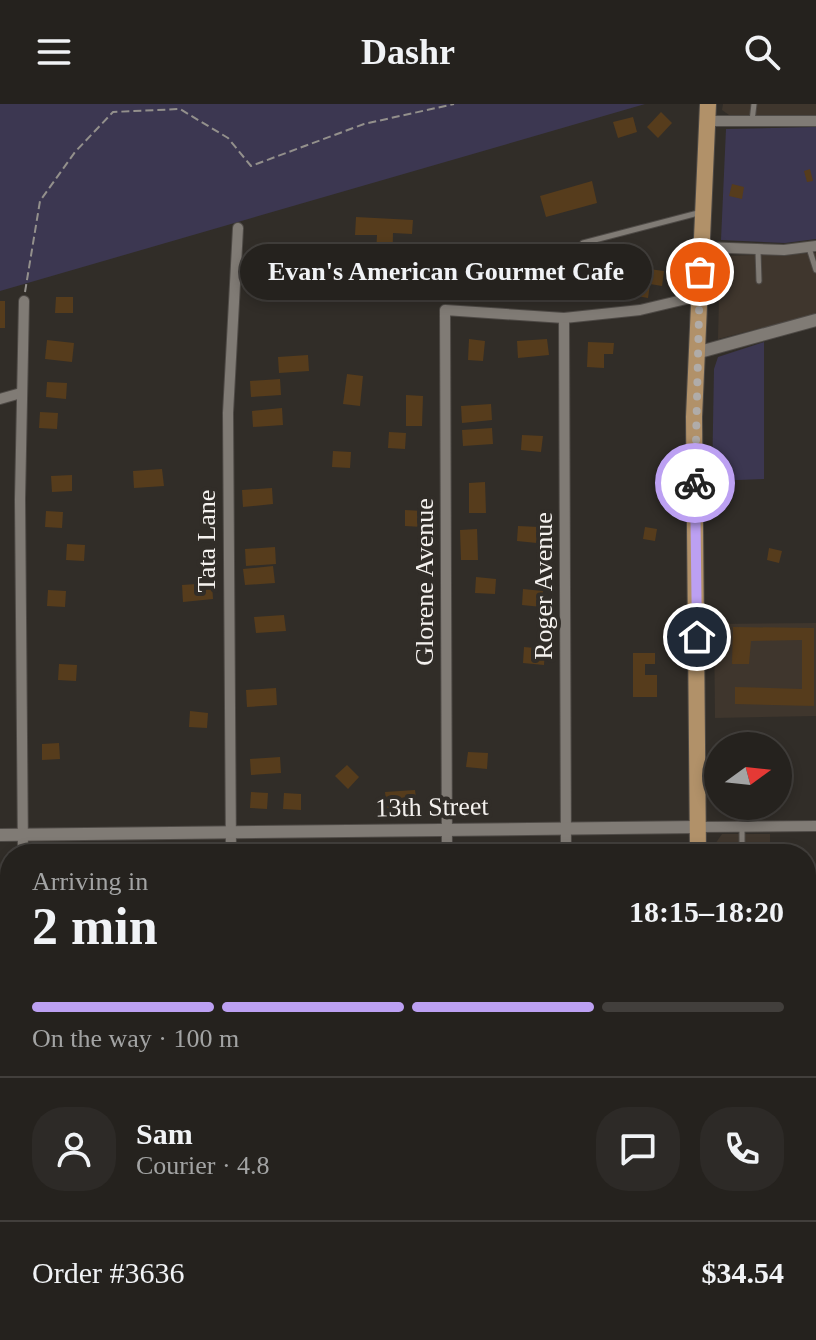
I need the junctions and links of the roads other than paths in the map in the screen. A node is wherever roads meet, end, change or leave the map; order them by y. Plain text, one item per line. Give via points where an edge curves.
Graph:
1 (754, 104) edge
2 (707, 112) edge
3 (816, 121) edge
4 (752, 122) junction
5 (703, 212) junction
6 (238, 228) dead end
7 (583, 243) dead end
8 (701, 247) junction
9 (813, 247) edge
10 (758, 250) junction
11 (816, 270) edge
12 (759, 281) dead end
13 (699, 296) junction
14 (24, 301) road end
15 (564, 318) junction
16 (816, 320) edge
17 (696, 353) junction
18 (21, 393) junction
19 (0, 399) edge
20 (816, 826) edge
21 (698, 827) junction
22 (742, 827) junction
23 (566, 828) junction
24 (447, 829) junction
25 (230, 832) junction
26 (0, 835) edge
27 (23, 835) junction
28 (742, 843) dead end
29 (23, 844) edge
30 (231, 844) edge
31 (447, 844) edge
32 (566, 844) edge
33 (698, 844) edge

1 - 4 lane
2 - 4 street
2 - 5 main road
3 - 4 street
5 - 7 lane
5 - 8 main road
6 - 25 street, Tata Lane via 228,413
8 - 10 street
8 - 13 main road
9 - 10 street
9 - 11 lane
10 - 12 lane
13 - 15 street via 640,310
13 - 17 main road
14 - 18 street
15 - 23 street, Roger Avenue
15 - 24 street, Glorene Avenue via 445,310
16 - 17 street
17 - 21 main road
18 - 19 street
18 - 27 street
20 - 22 street, 13th Street
21 - 22 street, 13th Street
21 - 23 street, 13th Street
21 - 33 main road
22 - 28 lane
23 - 24 street, 13th Street
23 - 32 street, Roger Avenue
24 - 25 street, 13th Street
24 - 31 street, Glorene Avenue
25 - 27 street, 13th Street
25 - 30 street, Tata Lane
26 - 27 street, 13th Street
27 - 29 street

